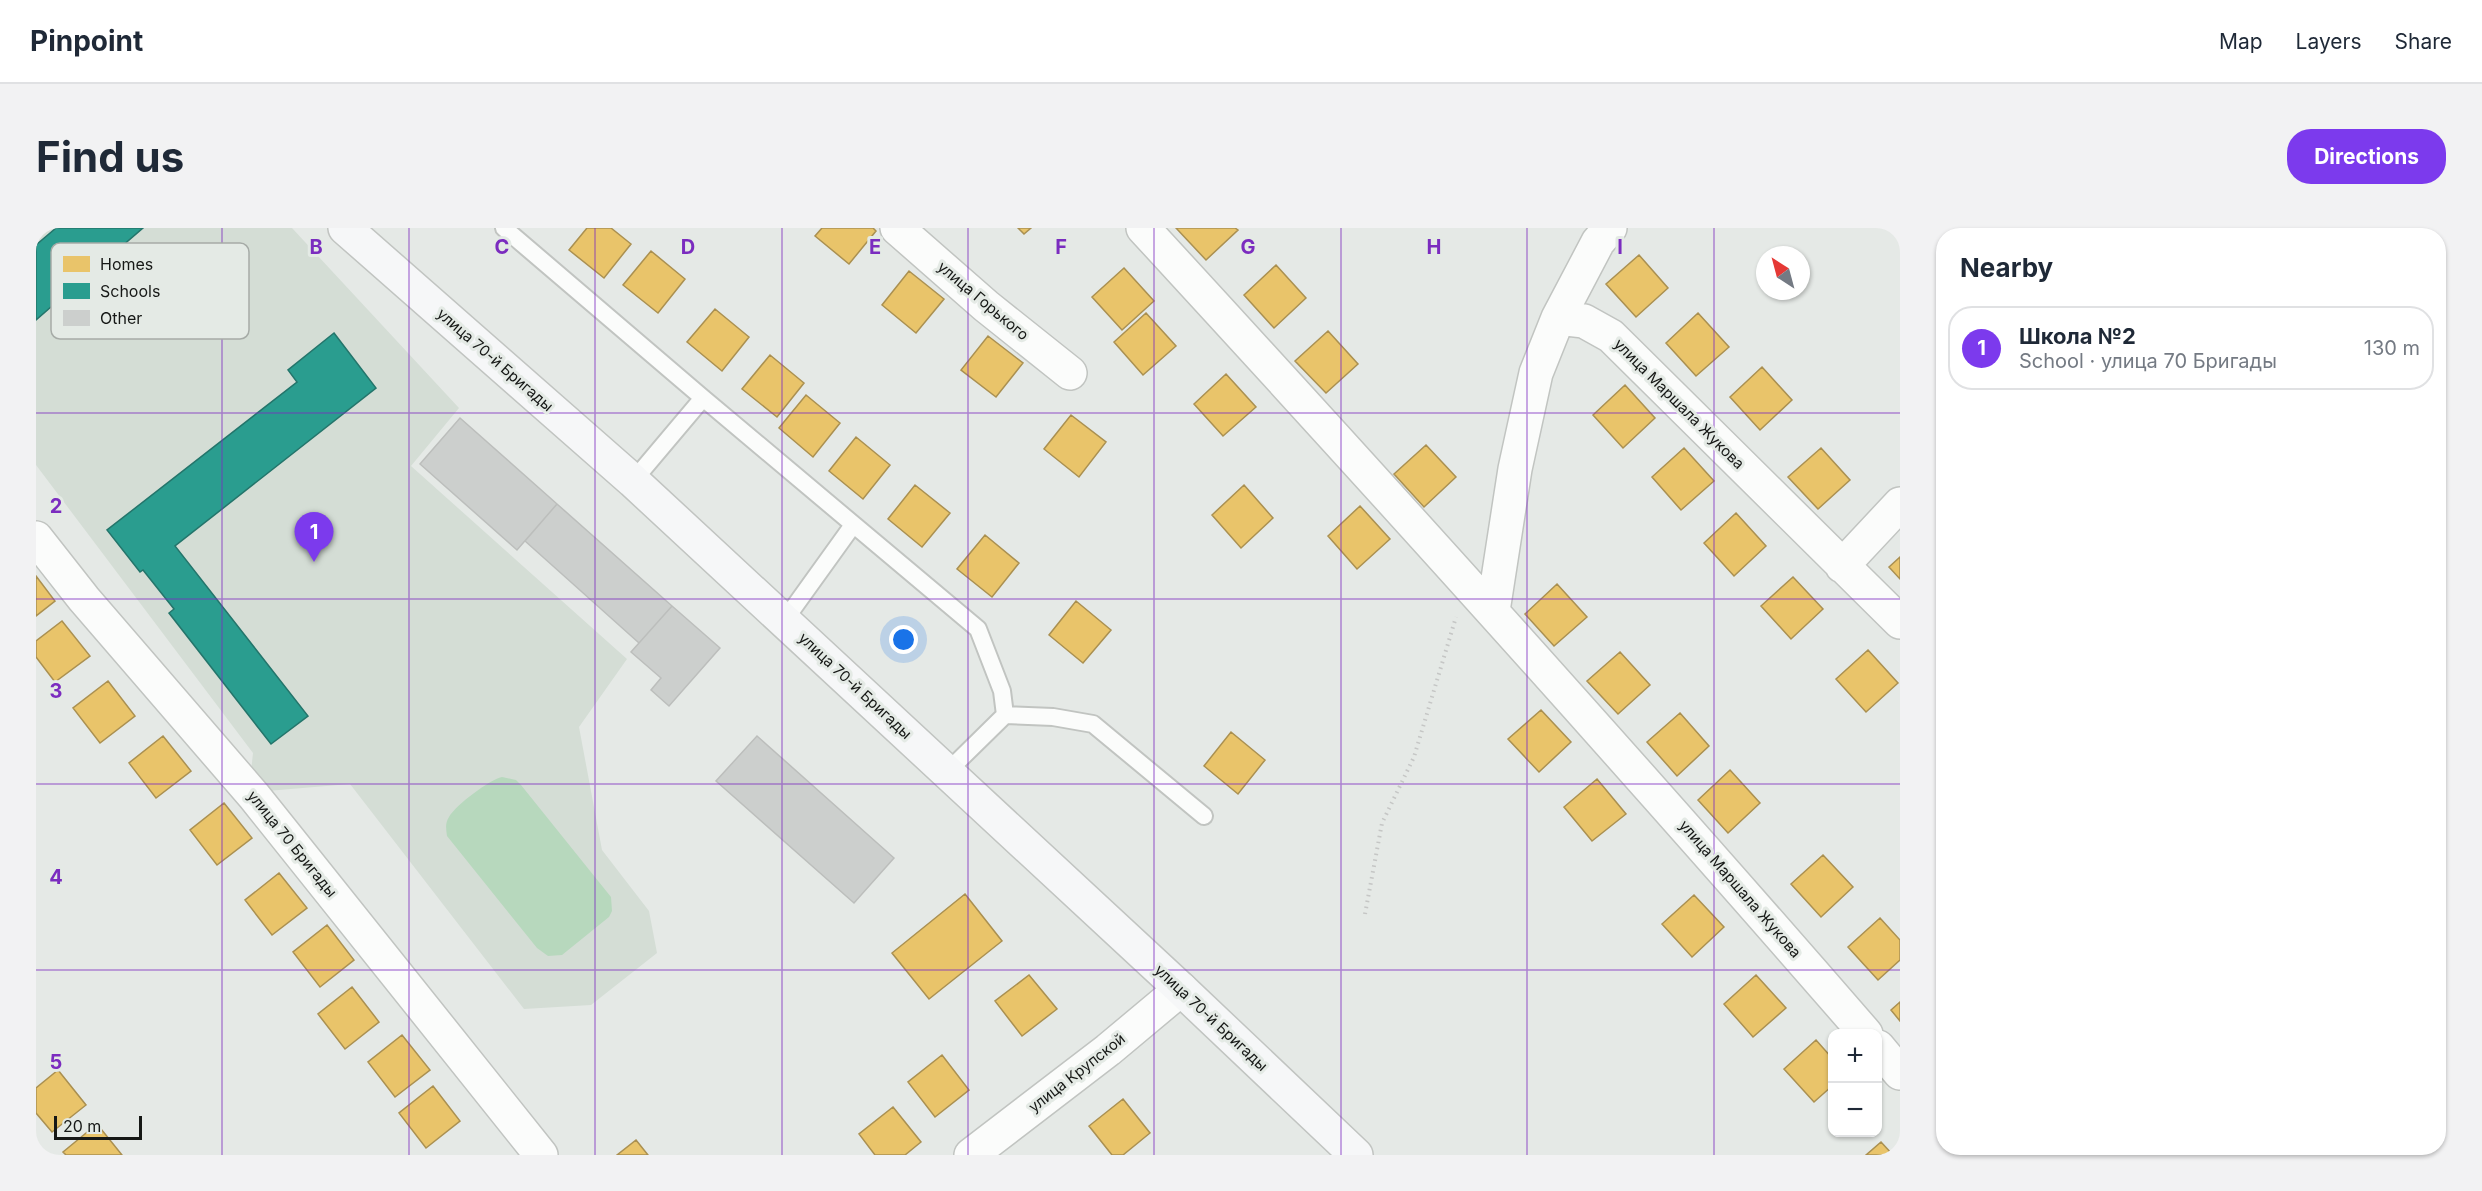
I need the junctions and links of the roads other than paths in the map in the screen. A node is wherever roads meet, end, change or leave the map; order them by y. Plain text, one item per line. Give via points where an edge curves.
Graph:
1 (345, 228) edge
2 (504, 228) edge
3 (897, 228) edge
4 (1143, 228) edge
5 (1611, 228) edge
6 (1558, 318) junction
7 (1070, 373) dead end
8 (703, 398) junction
9 (633, 481) junction
10 (1900, 504) edge
11 (853, 525) junction
12 (36, 538) edge
13 (1842, 566) junction
14 (1492, 611) junction
15 (784, 621) junction
16 (1900, 622) edge
17 (1005, 715) junction
18 (947, 772) junction
19 (1204, 816) dead end
20 (1181, 989) junction
21 (1862, 1029) edge
22 (1882, 1052) edge
23 (1900, 1073) edge
24 (541, 1155) edge
25 (970, 1155) edge
26 (1356, 1155) edge

1 - 9 main road, улица 70-й Бригады
2 - 8 lane
3 - 7 street, улица Горького
4 - 14 street, улица Маршала Жукова
5 - 6 street via 1598,242
6 - 13 street, улица Маршала Жукова via 1584,321 1611,336
6 - 14 street via 1536,373 1524,422
8 - 9 lane
8 - 11 lane
9 - 15 main road, улица 70-й Бригады
10 - 13 street
11 - 15 lane
11 - 17 lane via 978,629 1002,691
12 - 24 street, улица 70 Бригады via 254,796
13 - 16 street, улица Маршала Жукова
14 - 21 street, улица Маршала Жукова
15 - 18 main road, улица 70-й Бригады
17 - 18 lane
17 - 19 lane via 1093,724
18 - 20 main road, улица 70-й Бригады
20 - 25 street, улица Крупской
20 - 26 main road, улица 70-й Бригады
22 - 23 street

